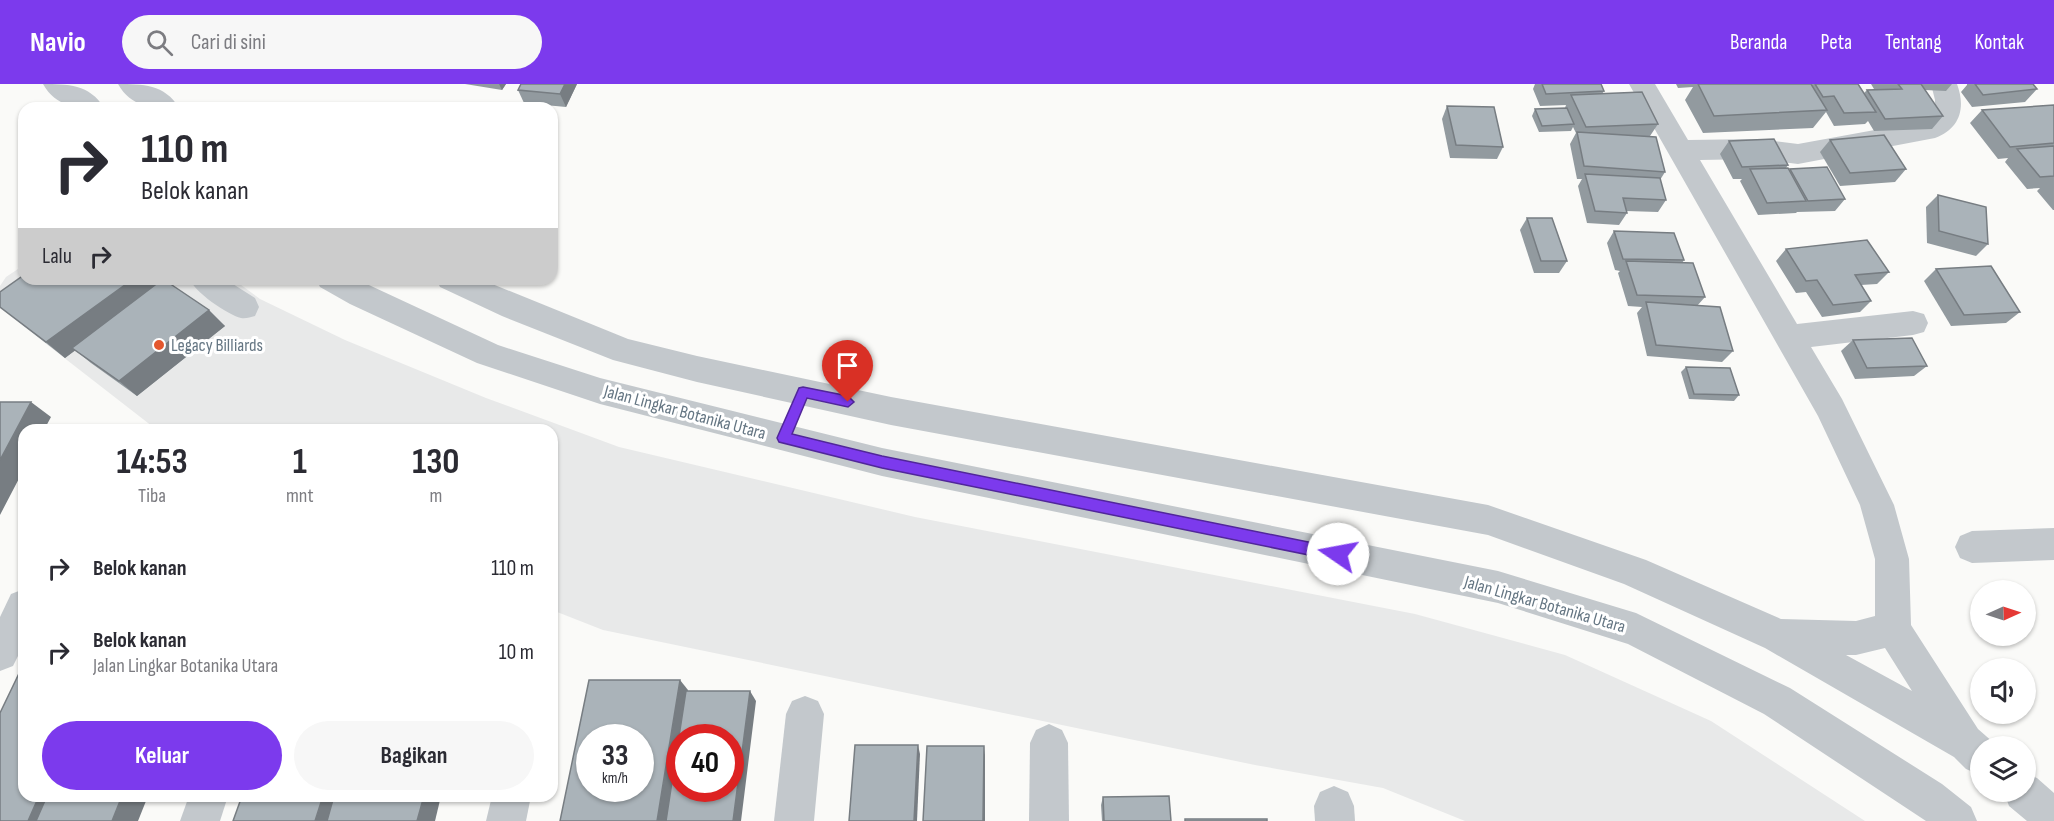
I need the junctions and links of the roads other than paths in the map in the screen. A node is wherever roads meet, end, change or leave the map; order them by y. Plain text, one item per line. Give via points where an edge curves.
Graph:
1 (56, 84) edge
2 (131, 84) edge
3 (1642, 84) edge
4 (1944, 84) edge
5 (82, 102) edge
6 (157, 102) edge
7 (1682, 150) junction
8 (211, 285) edge
9 (342, 285) edge
10 (465, 285) edge
11 (244, 307) dead end
12 (1913, 323) dead end
13 (1789, 337) junction
14 (803, 392) junction
15 (783, 438) junction
16 (2054, 543) edge
17 (1972, 547) dead end
18 (18, 618) edge
19 (1893, 629) junction
20 (1778, 636) junction
21 (0, 654) edge
22 (805, 714) dead end
23 (1049, 743) dead end
24 (1970, 745) edge
25 (1970, 748) edge
26 (207, 802) edge
27 (511, 802) edge
28 (2034, 802) edge
29 (2054, 819) edge
30 (200, 821) edge
31 (506, 821) edge
32 (794, 821) edge
33 (1049, 821) edge
34 (1957, 821) edge

1 - 5 street
2 - 6 street
3 - 7 street
4 - 7 street via 1950,100 1938,128 1798,154 1756,149
7 - 13 street
8 - 11 street
9 - 15 street, Jalan Lingkar Botanika Utara via 488,354 600,391
10 - 14 street via 624,351
12 - 13 street
13 - 19 street via 1831,409 1877,505 1892,559
14 - 15 street
14 - 20 street via 1488,520 1634,571
15 - 34 street, Jalan Lingkar Botanika Utara via 882,462 1497,587 1636,630 1777,701 1928,798
16 - 17 street
18 - 21 street
19 - 20 street via 1856,638
19 - 24 street
20 - 25 street
22 - 32 street
23 - 33 street
26 - 30 street
27 - 31 street
28 - 29 street

